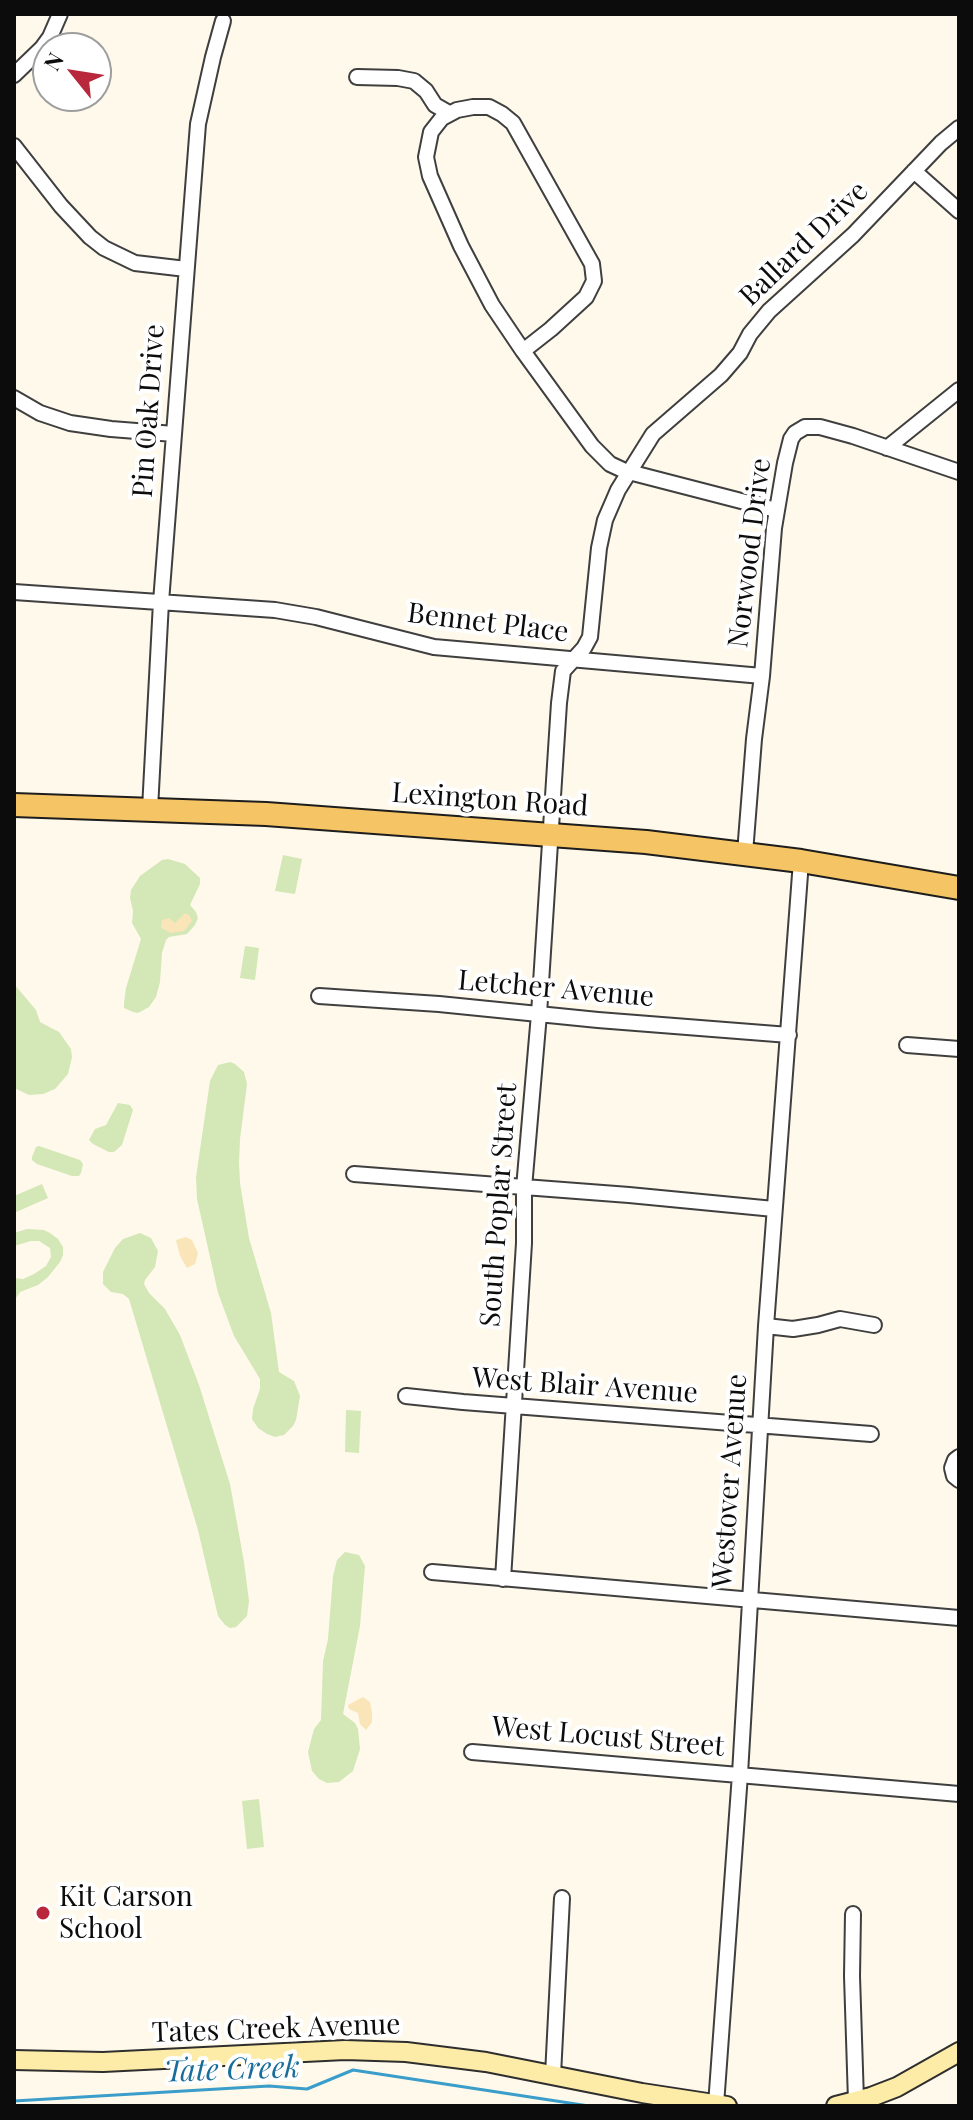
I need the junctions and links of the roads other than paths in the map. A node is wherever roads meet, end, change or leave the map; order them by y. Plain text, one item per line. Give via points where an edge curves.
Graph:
1 (60, 14) edge
2 (223, 21) dead end
3 (14, 75) edge
4 (357, 77) dead end
5 (449, 113) junction
6 (959, 128) edge
7 (14, 146) edge
8 (914, 171) junction
9 (959, 211) edge
10 (186, 269) junction
11 (523, 351) junction
12 (959, 390) edge
13 (14, 398) edge
14 (174, 434) junction
15 (887, 448) junction
16 (959, 472) edge
17 (631, 473) junction
18 (776, 510) junction
19 (14, 592) edge
20 (161, 602) junction
21 (572, 660) junction
22 (762, 676) junction
23 (14, 805) edge
24 (150, 809) junction
25 (550, 834) junction
26 (745, 853) junction
27 (801, 861) junction
28 (959, 888) edge
29 (319, 996) dead end
30 (539, 1014) junction
31 (789, 1035) junction
32 (907, 1045) dead end
33 (959, 1049) edge
34 (354, 1174) dead end
35 (524, 1188) junction
36 (774, 1209) junction
37 (874, 1325) dead end
38 (766, 1326) junction
39 (406, 1396) dead end
40 (512, 1406) junction
41 (760, 1426) junction
42 (871, 1434) dead end
43 (959, 1457) edge
44 (959, 1480) edge
45 (432, 1572) dead end
46 (503, 1579) junction
47 (749, 1599) junction
48 (959, 1618) edge
49 (472, 1752) dead end
50 (740, 1774) junction
51 (959, 1794) edge
52 (562, 1898) dead end
53 (853, 1914) dead end
54 (957, 2059) edge
55 (14, 2060) edge
56 (553, 2075) junction
57 (856, 2101) junction
58 (722, 2105) edge
59 (836, 2106) edge

1 - 3 street via 42,48
2 - 10 street, Pin Oak Drive via 198,124
4 - 5 street via 414,81
5 - 11 street via 431,132 427,167 479,282
5 - 11 street via 481,107 508,118 592,264 594,281 586,297
6 - 8 street, Ballard Drive
7 - 10 street via 61,206 104,248 135,263
8 - 9 street
8 - 17 street, Ballard Drive via 769,311 721,375 653,434
10 - 14 street, Pin Oak Drive
11 - 17 street via 592,446 610,464
12 - 15 street
13 - 14 street via 70,423
14 - 20 street, Pin Oak Drive
15 - 16 street, Norwood Drive
15 - 18 street, Norwood Drive via 820,427 799,429 790,442
17 - 18 street
17 - 21 street, Ballard Drive via 605,520 590,637
18 - 22 street, Norwood Drive
19 - 20 street, Bennet Place
20 - 21 street, Bennet Place via 275,610 434,647
20 - 24 street, Pin Oak Drive
21 - 22 street, Bennet Place
21 - 25 street, South Poplar Street via 561,677
22 - 26 street, Norwood Drive
23 - 24 main road, Lexington Road
24 - 25 main road, Lexington Road
25 - 26 main road, Lexington Road
25 - 30 street, South Poplar Street
26 - 27 main road, Lexington Road
27 - 28 main road, Lexington Road
27 - 31 street, Westover Avenue
29 - 30 street, Letcher Avenue
30 - 31 street, Letcher Avenue
30 - 35 street, South Poplar Street
31 - 36 street, Westover Avenue
32 - 33 street
34 - 35 street
35 - 36 street
35 - 40 street, South Poplar Street
36 - 38 street, Westover Avenue
37 - 38 street via 840,1319 793,1329
38 - 41 street, Westover Avenue
39 - 40 street, West Blair Avenue
40 - 41 street, West Blair Avenue
40 - 46 street, South Poplar Street
41 - 42 street, West Blair Avenue
41 - 47 street, Westover Avenue
43 - 44 street via 952,1468
45 - 46 street
46 - 47 street
47 - 48 street
47 - 50 street, Westover Avenue
49 - 50 street, West Locust Street
50 - 51 street, West Locust Street
50 - 58 street, Westover Avenue
52 - 56 street
53 - 57 street
54 - 57 main road
55 - 56 main road, Tates Creek Avenue via 103,2062 373,2050 454,2057
56 - 58 main road, Tates Creek Avenue
57 - 59 main road

